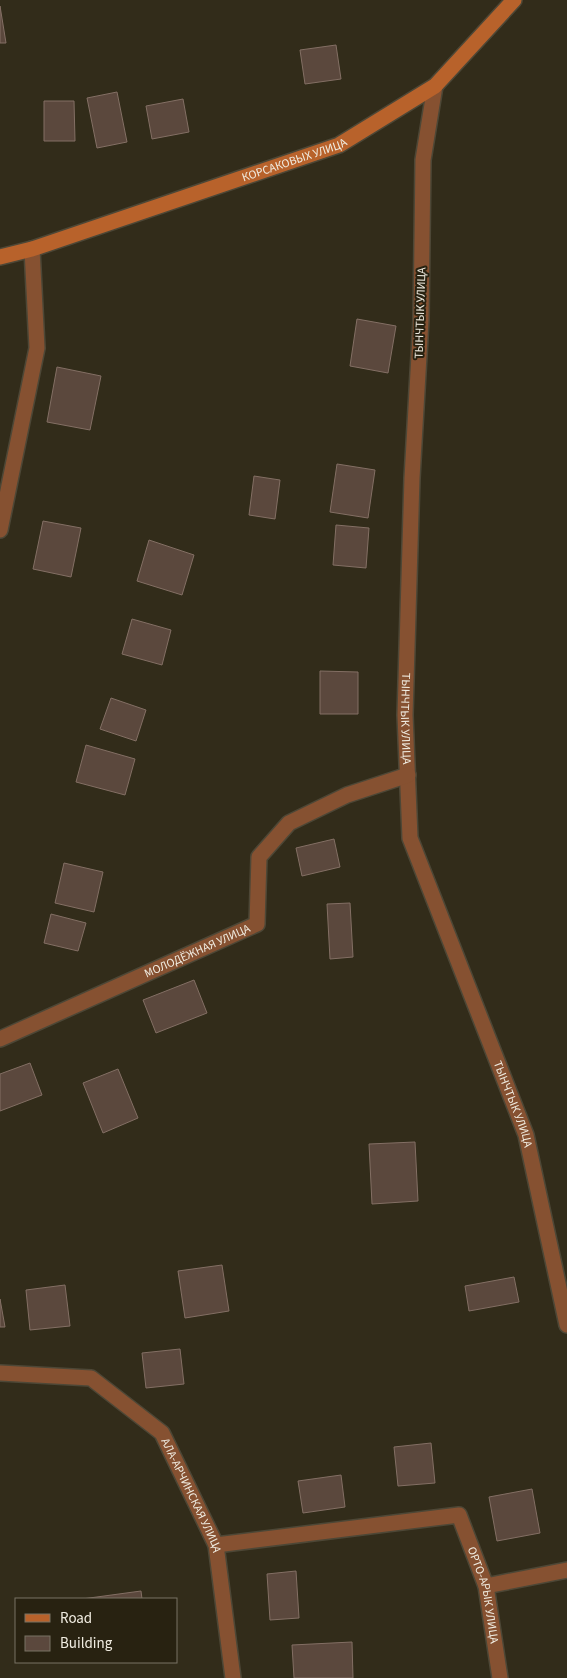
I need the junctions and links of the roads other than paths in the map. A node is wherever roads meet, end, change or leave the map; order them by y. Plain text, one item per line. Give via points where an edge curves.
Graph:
1 (514, 0) edge
2 (435, 86) junction
3 (32, 248) junction
4 (0, 257) edge
5 (0, 530) edge
6 (408, 775) junction
7 (0, 1040) edge
8 (567, 1325) edge
9 (0, 1372) edge
10 (216, 1545) junction
11 (567, 1570) edge
12 (486, 1586) junction
13 (233, 1678) edge
14 (500, 1678) edge

1 - 2 street, КОРСАКОВЫХ УЛИЦА
2 - 3 street, КОРСАКОВЫХ УЛИЦА via 339,145
2 - 6 street, ТЫНЧТЫК УЛИЦА via 423,160 421,320 412,478 406,695
3 - 4 street, КОРСАКОВЫХ УЛИЦА
3 - 5 street via 37,348
6 - 7 street, МОЛОДЁЖНАЯ УЛИЦА via 348,795 289,823 259,857 257,924
6 - 8 street, ТЫНЧТЫК УЛИЦА via 410,838 526,1135
9 - 10 street, АЛА-АРЧИНСКАЯ УЛИЦА via 91,1378 162,1433
10 - 12 street, ОРТО-АРЫК УЛИЦА via 459,1515
10 - 13 street, АЛА-АРЧИНСКАЯ УЛИЦА
11 - 12 street
12 - 14 street, ОРТО-АРЫК УЛИЦА

